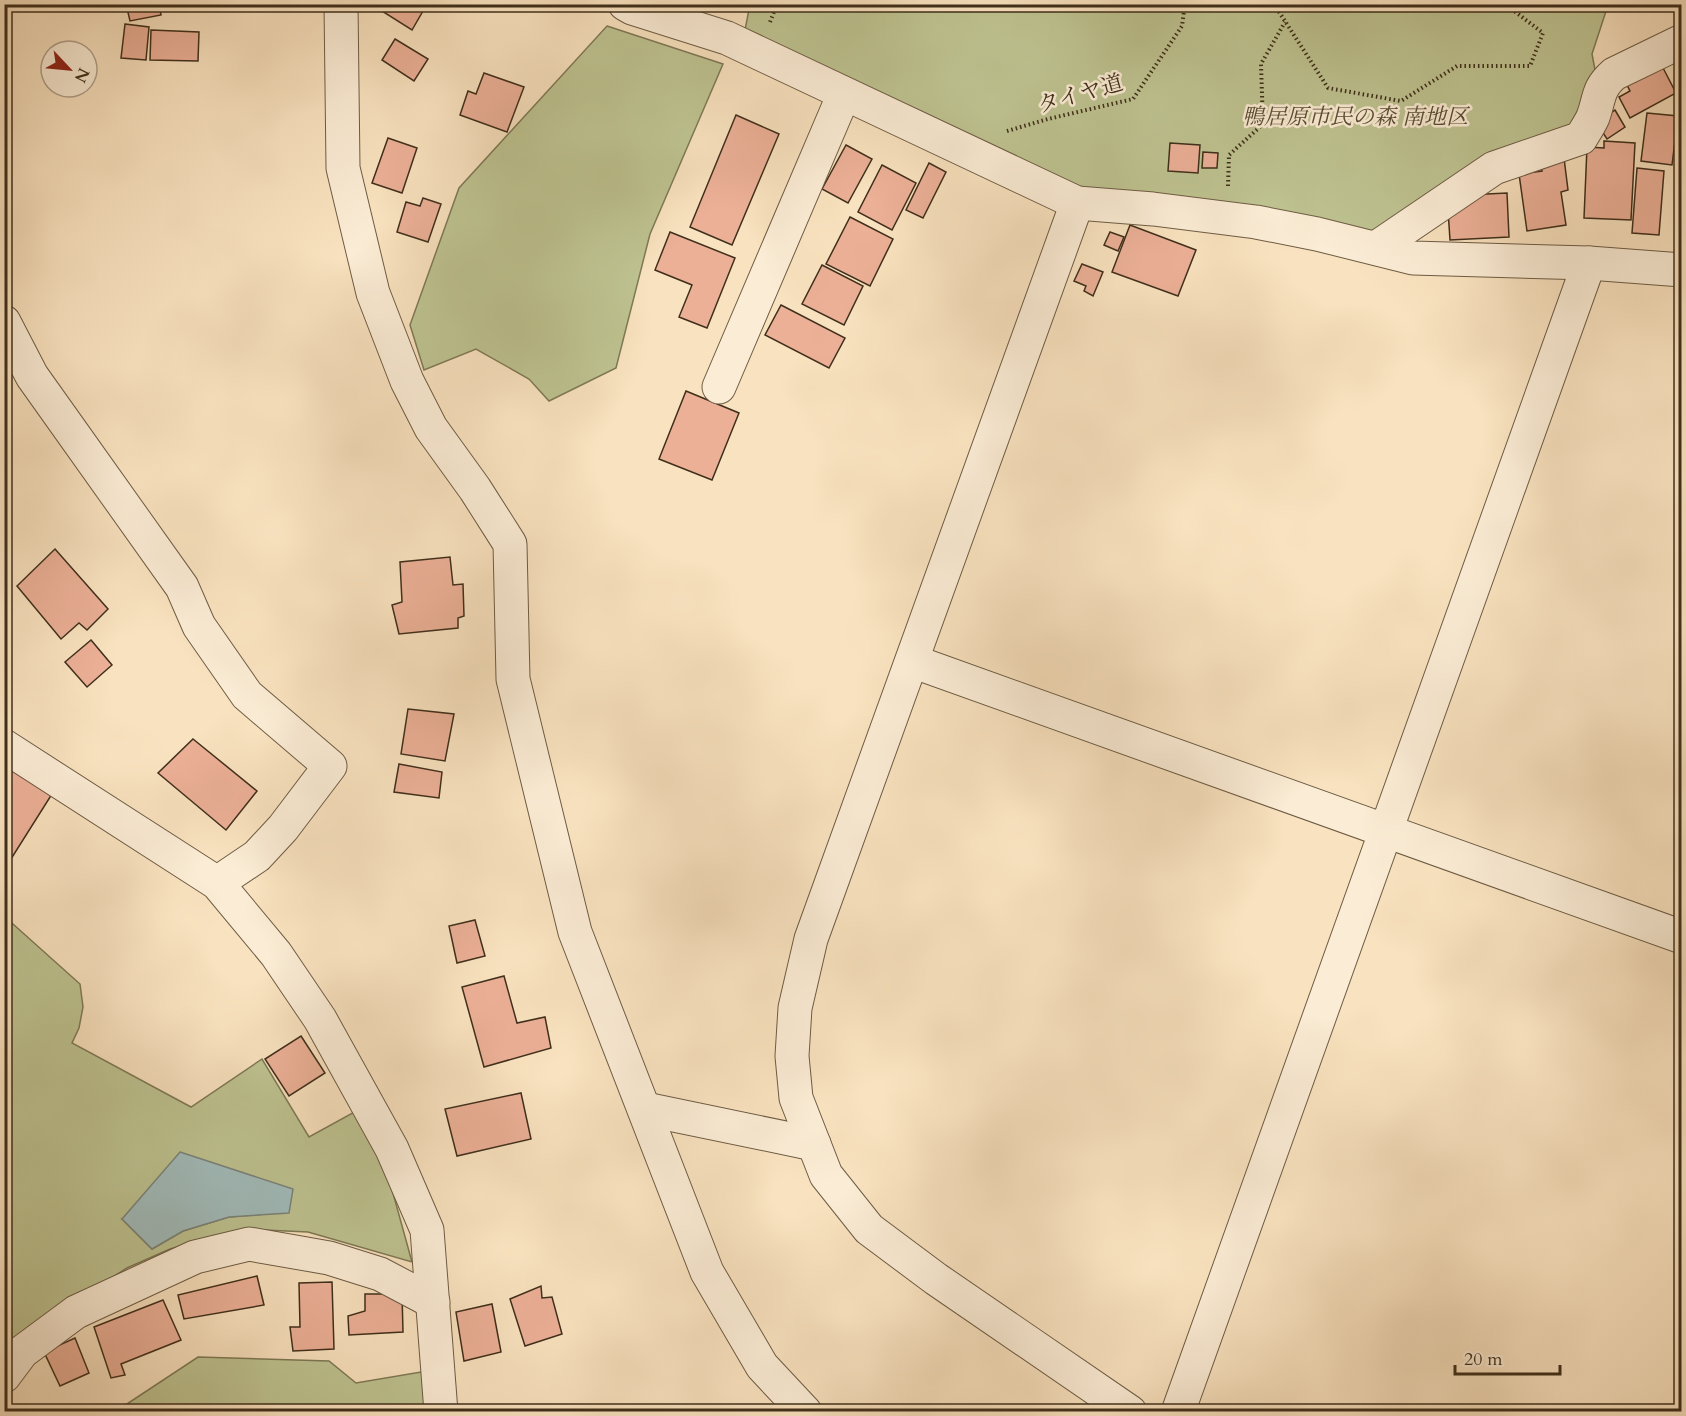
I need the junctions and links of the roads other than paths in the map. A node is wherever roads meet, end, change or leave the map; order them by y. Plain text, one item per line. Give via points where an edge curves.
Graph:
1 (341, 4) edge
2 (625, 4) edge
3 (1682, 41) edge
4 (844, 94) junction
5 (1077, 203) junction
6 (1376, 248) junction
7 (1589, 263) junction
8 (1682, 270) edge
9 (4, 322) edge
10 (719, 387) dead end
11 (912, 661) junction
12 (4, 746) edge
13 (1387, 831) junction
14 (217, 883) junction
15 (1682, 937) edge
16 (645, 1110) junction
17 (814, 1144) junction
18 (433, 1302) junction
19 (4, 1376) edge
20 (441, 1412) edge
21 (805, 1412) edge
22 (1130, 1412) edge
23 (1178, 1412) edge

1 - 16 street via 343,168 373,293 407,381 431,428 510,544 513,679 575,932
2 - 4 street via 727,38
3 - 6 street via 1614,74 1598,94 1593,117 1581,138 1494,168
4 - 5 street
4 - 10 street
5 - 6 street via 1256,222
5 - 11 street
6 - 7 street via 1413,258
7 - 8 street
7 - 13 street
9 - 14 street via 32,376 182,586 199,626 247,695 330,766 257,856
11 - 13 street
11 - 17 street via 811,939 795,1008 792,1056 796,1098
12 - 14 street
13 - 15 street
13 - 23 street
14 - 18 street via 276,954 320,1019 392,1149 427,1230
16 - 17 street
16 - 21 street via 707,1272 762,1366
17 - 22 street via 826,1175 869,1229
18 - 19 street via 380,1274 329,1258 249,1244 195,1257 76,1312 22,1352
18 - 20 street

